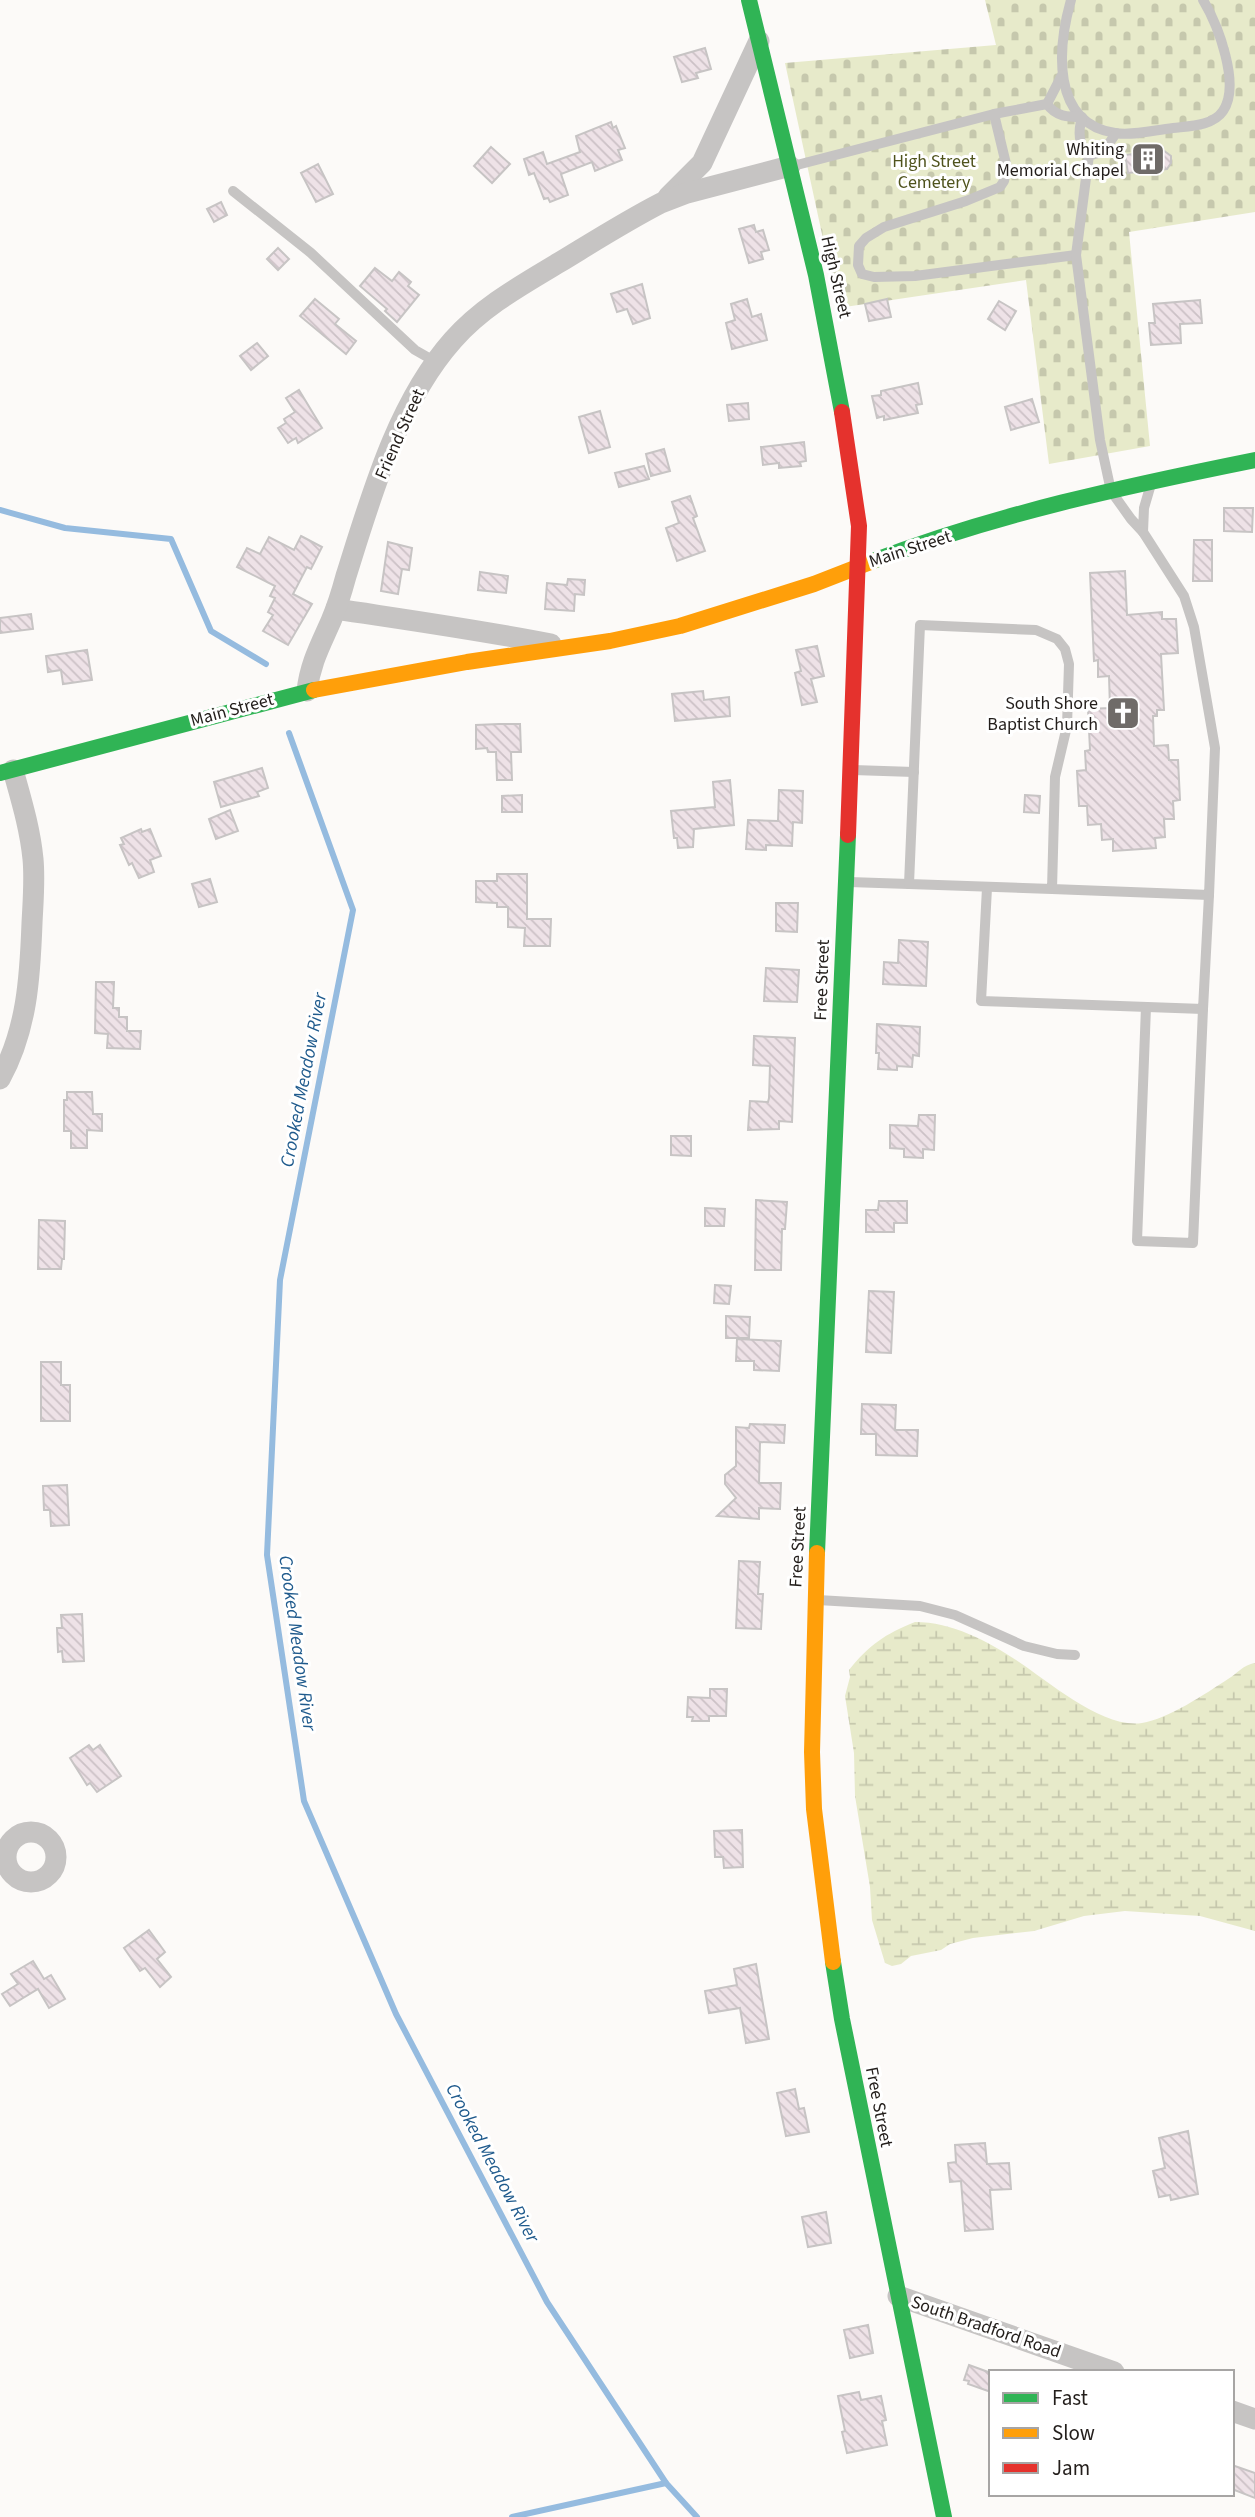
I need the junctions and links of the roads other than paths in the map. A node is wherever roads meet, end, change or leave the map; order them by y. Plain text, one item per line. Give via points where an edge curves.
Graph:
1 (749, 0) edge
2 (1071, 0) edge
3 (1203, 0) edge
4 (759, 41) junction
5 (1062, 75) junction
6 (1046, 104) junction
7 (994, 114) junction
8 (1082, 117) junction
9 (1116, 134) junction
10 (1089, 155) junction
11 (790, 166) junction
12 (233, 191) dead end
13 (661, 203) junction
14 (1076, 255) junction
15 (436, 362) junction
16 (1255, 460) edge
17 (1152, 481) junction
18 (1111, 491) junction
19 (1143, 532) junction
20 (858, 566) junction
21 (336, 609) junction
22 (447, 627) junction
23 (569, 647) junction
24 (467, 662) junction
25 (307, 691) junction
26 (850, 770) junction
27 (6, 771) edge
28 (914, 772) junction
29 (846, 881) junction
30 (909, 884) junction
31 (987, 888) junction
32 (1052, 889) junction
33 (1209, 895) junction
34 (1146, 1007) junction
35 (1203, 1009) junction
36 (0, 1079) edge
37 (815, 1600) junction
38 (1075, 1654) dead end
39 (898, 2296) junction
40 (1108, 2370) edge
41 (1234, 2412) edge
42 (1255, 2419) edge
43 (944, 2517) edge

1 - 4 street, High Street
2 - 5 lane via 1063,25
3 - 9 lane via 1226,57 1229,94 1224,109 1219,116 1198,124
4 - 11 street, High Street
4 - 13 street, Friend Street via 702,163
5 - 6 lane
5 - 8 lane via 1068,96
6 - 7 lane
6 - 8 lane via 1066,117
7 - 11 lane
7 - 14 lane via 1007,168 1000,187 875,231 859,246 862,274 915,276
8 - 9 lane
8 - 10 lane via 1080,140
9 - 10 lane via 1103,150
10 - 14 lane
11 - 13 street, Friend Street
11 - 20 street, High Street via 835,369 859,526
12 - 15 lane via 311,253 415,350
13 - 15 street, Friend Street via 498,299
14 - 18 lane
15 - 21 street, Friend Street via 396,435
16 - 17 street, Main Street
17 - 18 street, Main Street
17 - 19 lane
18 - 19 lane
18 - 20 street, Main Street via 1018,513
19 - 33 lane via 1184,596 1194,627 1214,748
20 - 23 street, Main Street via 680,626
20 - 26 street, Free Street
21 - 22 street, Main Street
21 - 25 street, Friend Street via 309,671
22 - 23 street, Main Street
22 - 24 street via 464,644
23 - 24 street, Main Street
24 - 25 street, Main Street
25 - 27 street, Main Street
26 - 28 lane
26 - 29 street, Free Street
27 - 36 street via 27,820 33,859 26,1003 10,1061
28 - 30 lane
28 - 32 lane via 920,625 1036,630 1057,639 1069,664 1069,688 1067,726 1055,777
29 - 30 lane
29 - 37 street, Free Street
30 - 31 lane
31 - 32 lane
31 - 34 lane via 981,1001
32 - 33 lane
33 - 35 lane
34 - 35 lane
34 - 35 lane via 1137,1241 1193,1243
37 - 38 lane via 920,1606 955,1615 1024,1646
37 - 39 street, Free Street via 812,1752 823,1899 842,2019
39 - 40 street, South Bradford Road
39 - 43 street, Free Street
41 - 42 street

